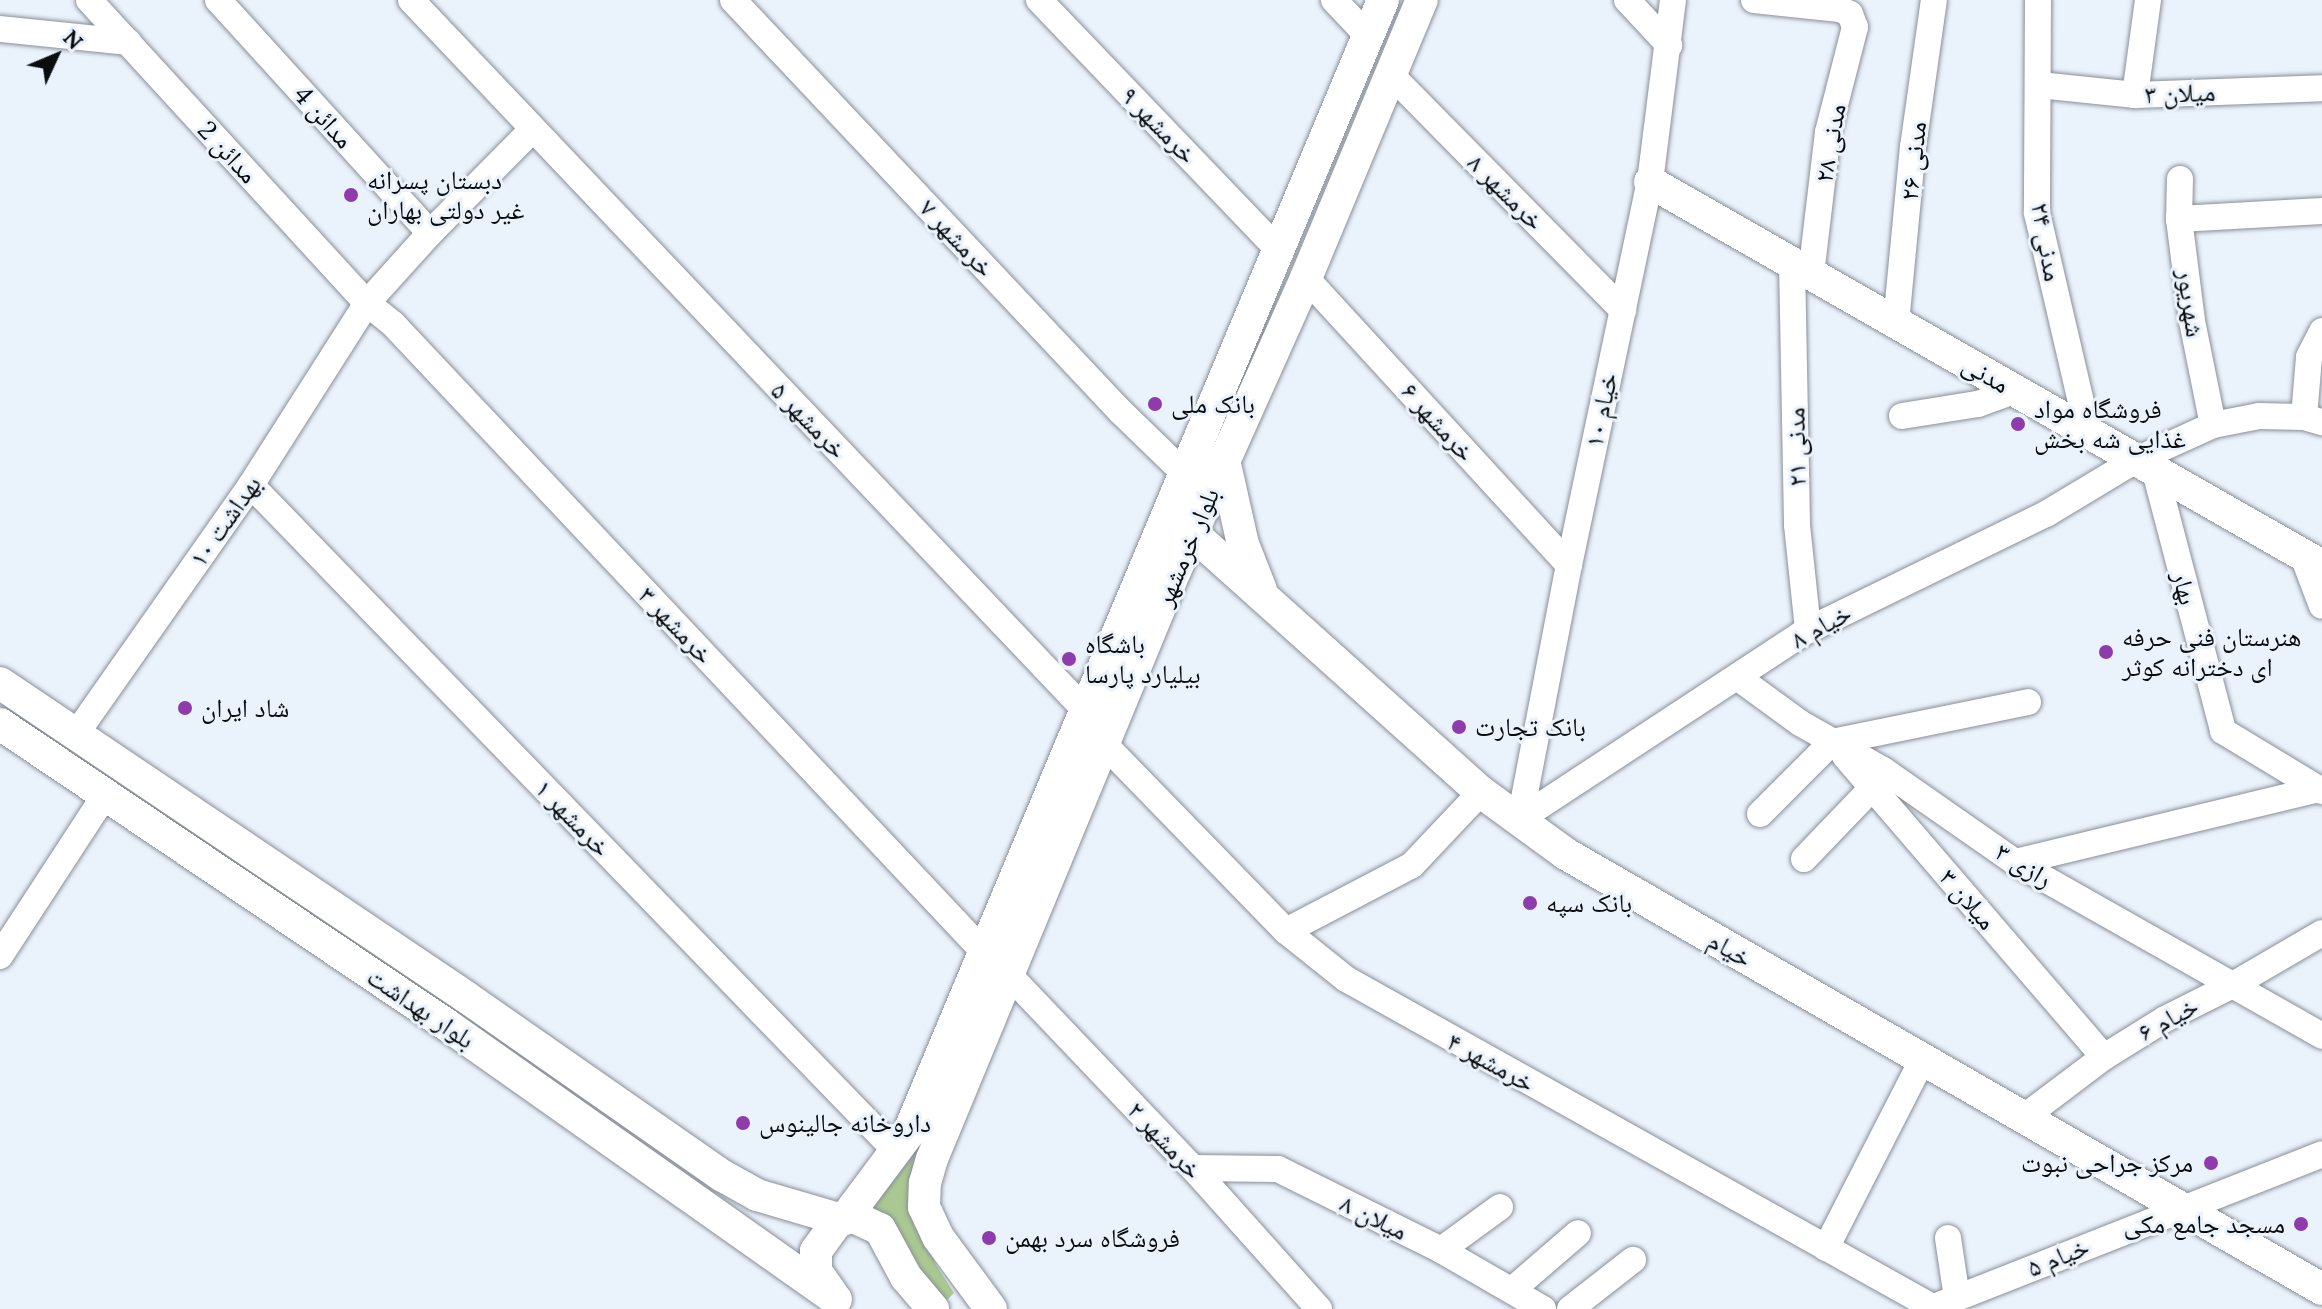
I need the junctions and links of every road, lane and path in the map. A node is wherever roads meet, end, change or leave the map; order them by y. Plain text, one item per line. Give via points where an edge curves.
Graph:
1 (89, 0) edge
2 (218, 0) edge
3 (411, 0) edge
4 (733, 0) edge
5 (1039, 0) edge
6 (1334, 0) edge
7 (1383, 0) edge
8 (1422, 0) edge
9 (1627, 0) edge
10 (1673, 0) edge
11 (1754, 0) edge
12 (1934, 0) edge
13 (2038, 0) edge
14 (2148, 0) edge
15 (0, 29) edge
16 (1368, 36) junction
17 (128, 42) junction
18 (1669, 45) junction
19 (1390, 74) junction
20 (2039, 85) junction
21 (2322, 88) edge
22 (2135, 95) junction
23 (533, 129) junction
24 (2180, 179) dead end
25 (1650, 182) junction
26 (2322, 211) edge
27 (2179, 219) junction
28 (430, 233) junction
29 (1278, 249) junction
30 (1802, 269) junction
31 (1306, 278) junction
32 (367, 303) junction
33 (1623, 310) junction
34 (1896, 323) junction
35 (2322, 331) edge
36 (2014, 391) junction
37 (1902, 416) dead end
38 (2313, 419) edge
39 (2213, 425) junction
40 (2088, 433) junction
41 (1224, 460) junction
42 (2146, 466) junction
43 (1185, 474) junction
44 (251, 485) junction
45 (1191, 532) junction
46 (2312, 561) edge
47 (1569, 565) junction
48 (1263, 597) junction
49 (2322, 606) edge
50 (1808, 630) junction
51 (1737, 677) junction
52 (0, 683) edge
53 (2028, 702) dead end
54 (1086, 711) junction
55 (0, 724) edge
56 (76, 734) junction
57 (1832, 742) junction
58 (1104, 744) junction
59 (56, 764) junction
60 (1877, 779) junction
61 (2320, 790) edge
62 (1481, 792) junction
63 (105, 795) junction
64 (1760, 814) dead end
65 (1520, 819) junction
66 (1804, 859) dead end
67 (2015, 862) junction
68 (1286, 931) junction
69 (2322, 933) edge
70 (4, 943) edge
71 (983, 951) junction
72 (1008, 974) junction
73 (2233, 985) junction
74 (2322, 1036) edge
75 (2104, 1057) junction
76 (1922, 1060) junction
77 (2023, 1118) junction
78 (895, 1150) junction
79 (2322, 1154) edge
80 (1193, 1168) junction
81 (1500, 1207) dead end
82 (2182, 1208) junction
83 (844, 1218) junction
84 (1578, 1233) dead end
85 (1948, 1238) dead end
86 (1826, 1248) junction
87 (1441, 1250) junction
88 (1633, 1260) dead end
89 (2322, 1289) edge
90 (1512, 1290) junction
91 (844, 1304) edge
92 (1939, 1306) edge
93 (933, 1309) edge
94 (991, 1309) edge
95 (1319, 1309) edge
96 (1543, 1309) edge
97 (1570, 1309) edge

1 - 17 street, مدائن 2
2 - 28 street, مدائن 4
3 - 23 street, خرمشهر ۵
4 - 43 street, خرمشهر ۷
5 - 29 street, خرمشهر ۹
6 - 16 street
7 - 16 main road, بلوار خرمشهر
8 - 19 main road, بلوار خرمشهر
9 - 18 street
10 - 18 street, خیام ۱۰
11 - 30 street, مدنی ۲۸ via 1840,9 1850,14 1855,27
12 - 34 street, مدنی ۲۶
13 - 20 street, مدنی ۲۴
14 - 22 street
15 - 17 street
16 - 29 main road, بلوار خرمشهر
17 - 32 street, مدائن 2
18 - 25 street, خیام ۱۰
19 - 31 main road, بلوار خرمشهر
19 - 33 street, خرمشهر ۸
20 - 22 street, میلان ۳
20 - 40 street, مدنی ۲۴ via 2037,213
21 - 22 street, میلان ۳
23 - 28 street, بهداشت ۱۰
23 - 54 street, خرمشهر ۵
24 - 27 street, شهریور
25 - 30 main road, مدنی
25 - 33 street, خیام ۱۰
26 - 27 street
27 - 39 street, شهریور
28 - 32 street, بهداشت ۱۰
29 - 43 main road, بلوار خرمشهر
30 - 34 main road, مدنی
30 - 50 street, مدنی ۲۱ via 1797,525
31 - 41 main road, بلوار خرمشهر
31 - 47 street, خرمشهر ۶
32 - 44 street, بهداشت ۱۰
32 - 71 street, خرمشهر ۳ via 393,324
33 - 47 street, خیام ۱۰
34 - 36 main road, مدنی
35 - 38 street via 2309,357
36 - 37 street via 1978,404
36 - 40 main road, مدنی
38 - 39 street, خیام ۸ via 2259,416
39 - 42 street, خیام ۸
40 - 42 main road, مدنی
41 - 45 main road, بلوار خرمشهر
41 - 48 main road via 1243,544
42 - 46 main road, مدنی
42 - 50 street, خیام ۸
42 - 61 street, بهار via 2223,731
43 - 54 main road, بلوار خرمشهر
44 - 56 street, بهداشت ۱۰
44 - 78 street, خرمشهر ۱
45 - 48 main road, خیام
45 - 58 main road, بلوار خرمشهر
46 - 49 street
47 - 65 street, خیام ۱۰
48 - 62 main road, خیام
50 - 51 street, خیام ۸
51 - 57 street
51 - 65 street, خیام ۸
52 - 56 main road, بلوار بهداشت
53 - 57 street
54 - 71 main road, بلوار خرمشهر
55 - 59 main road, بلوار بهداشت
56 - 59 main road
56 - 83 main road, بلوار بهداشت via 723,1176 757,1195
57 - 60 street, میلان ۳
57 - 64 street
58 - 68 street, خرمشهر ۴
58 - 72 main road, بلوار خرمشهر
59 - 63 main road, بلوار بهداشت
60 - 66 street
60 - 67 street, رازی ۳
60 - 75 street, میلان ۳
61 - 67 street
62 - 65 main road, خیام
62 - 68 street via 1394,878
63 - 70 street
63 - 91 main road, بلوار بهداشت via 447,1025
65 - 76 main road, خیام via 1566,854
67 - 73 street, رازی ۳
68 - 86 street, خرمشهر ۴ via 1312,955 1397,1010
69 - 73 street, خیام ۶
71 - 72 main road
71 - 78 main road, بلوار خرمشهر via 908,1134
72 - 80 street, خرمشهر ۲
72 - 94 main road, بلوار خرمشهر via 925,1183 924,1207 938,1237
73 - 74 street, رازی ۳
73 - 75 street, خیام ۶
75 - 77 street, خیام ۶
76 - 77 main road, خیام
76 - 86 street
77 - 82 main road, خیام
78 - 83 main road, بلوار خرمشهر
79 - 82 street, خیام ۵
80 - 87 street, میلان ۸ via 1278,1169
80 - 95 street, خرمشهر ۲
81 - 87 street
82 - 89 main road, خیام
82 - 92 street, خیام ۵
83 - 91 main road, بلوار خرمشهر via 828,1230 816,1251 819,1279
83 - 93 main road, بلوار بهداشت via 865,1220 880,1229 906,1277
84 - 90 street
85 - 92 street
86 - 92 street, خرمشهر ۴
87 - 90 street, میلان ۸
88 - 97 street
90 - 96 street, میلان ۸

